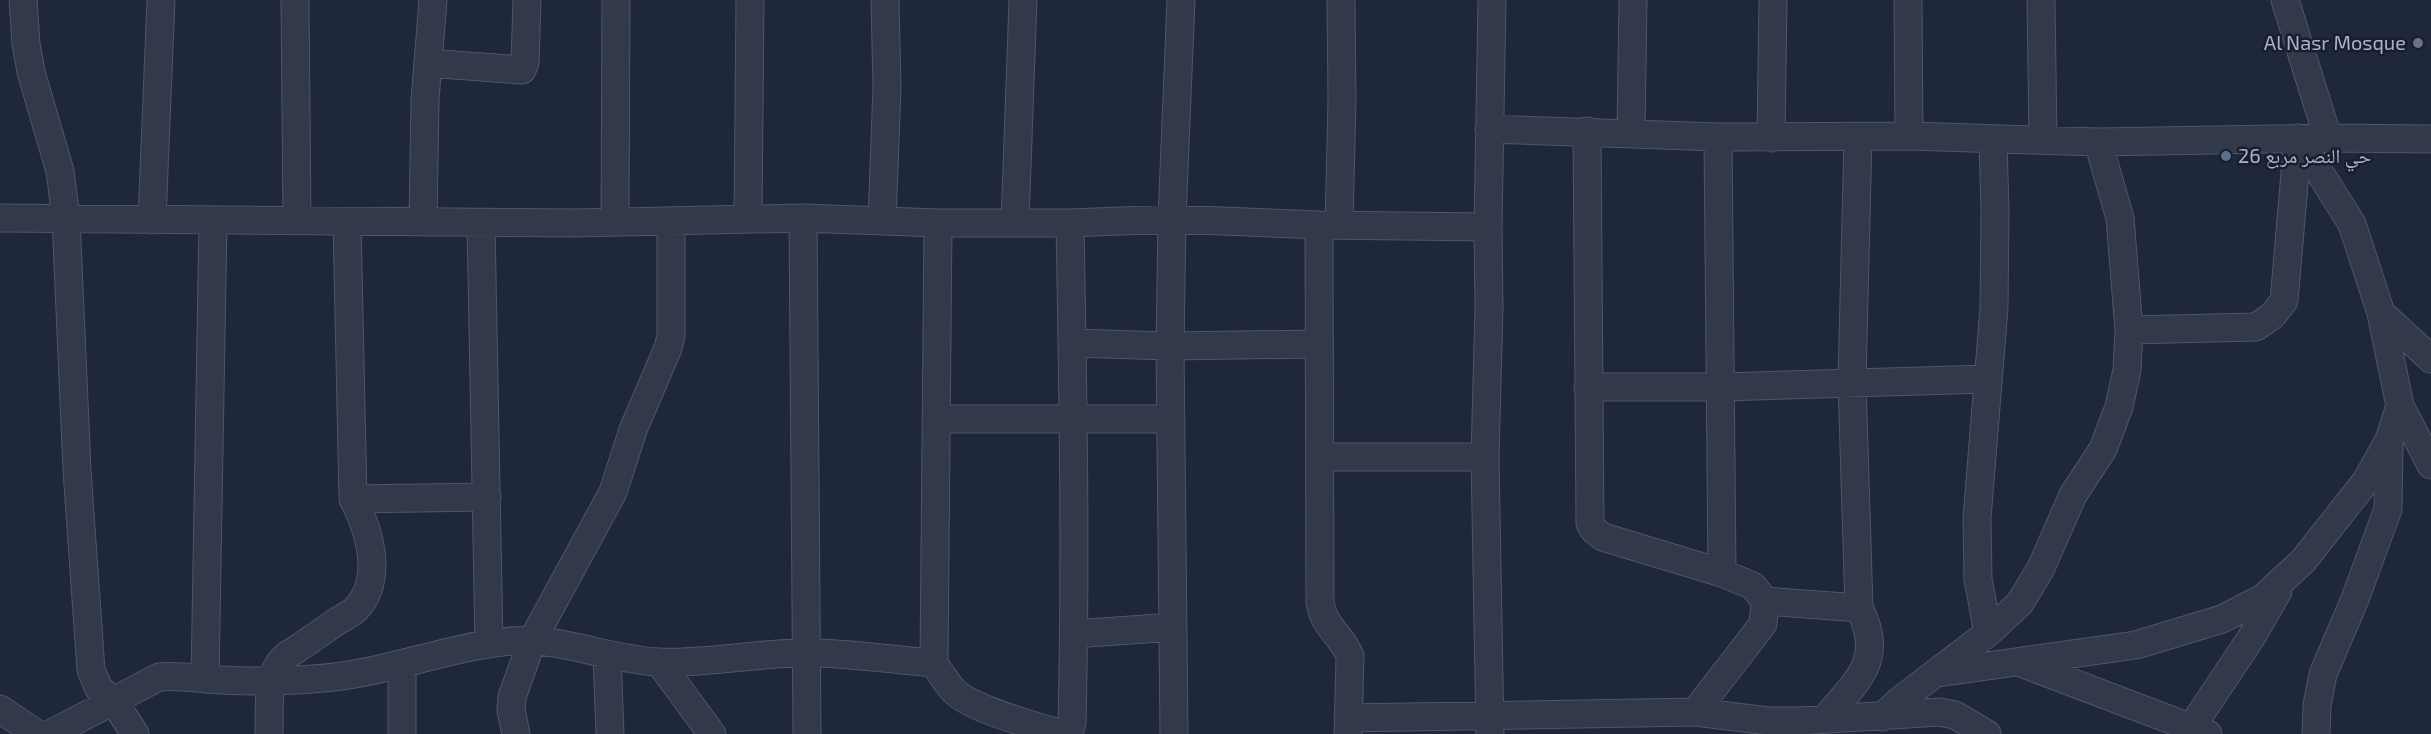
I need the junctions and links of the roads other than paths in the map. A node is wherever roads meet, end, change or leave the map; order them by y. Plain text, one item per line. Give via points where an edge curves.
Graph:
1 (23, 0) edge
2 (161, 0) edge
3 (295, 0) edge
4 (433, 0) edge
5 (527, 0) edge
6 (616, 0) edge
7 (750, 0) edge
8 (885, 0) edge
9 (1023, 0) edge
10 (1181, 0) edge
11 (1341, 0) edge
12 (1492, 0) edge
13 (1633, 0) edge
14 (1773, 0) edge
15 (1908, 0) edge
16 (2042, 0) edge
17 (2285, 0) edge
18 (428, 63) junction
19 (1489, 129) junction
20 (1587, 132) junction
21 (1631, 133) junction
22 (1909, 136) junction
23 (1718, 137) junction
24 (1858, 137) junction
25 (1771, 138) junction
26 (2298, 138) junction
27 (2328, 138) junction
28 (1993, 139) junction
29 (2431, 139) edge
30 (2043, 140) junction
31 (2098, 142) junction
32 (0, 218) edge
33 (66, 218) junction
34 (803, 218) junction
35 (748, 219) junction
36 (1172, 219) junction
37 (152, 220) junction
38 (213, 220) junction
39 (297, 221) junction
40 (671, 221) junction
41 (882, 221) junction
42 (347, 222) junction
43 (423, 222) junction
44 (615, 222) junction
45 (481, 223) junction
46 (1071, 223) junction
47 (938, 224) junction
48 (1015, 224) junction
49 (1329, 225) junction
50 (1488, 227) junction
51 (2381, 312) junction
52 (2129, 330) junction
53 (1072, 343) junction
54 (1317, 344) junction
55 (1170, 346) junction
56 (2431, 360) edge
57 (1988, 379) junction
58 (1852, 382) junction
59 (1588, 387) junction
60 (1720, 387) junction
61 (2400, 406) junction
62 (938, 419) junction
63 (1074, 419) junction
64 (1171, 420) junction
65 (2389, 440) junction
66 (2428, 447) edge
67 (1320, 457) junction
68 (1485, 457) junction
69 (487, 497) junction
70 (353, 499) junction
71 (2388, 509) junction
72 (1722, 573) junction
73 (2283, 581) junction
74 (1765, 601) junction
75 (1859, 608) junction
76 (1173, 627) junction
77 (1988, 633) junction
78 (1074, 634) junction
79 (532, 641) junction
80 (489, 644) junction
81 (806, 652) junction
82 (607, 655) junction
83 (659, 662) junction
84 (2017, 662) junction
85 (934, 663) junction
86 (402, 664) junction
87 (1936, 673) junction
88 (205, 679) junction
89 (272, 680) junction
90 (113, 700) junction
91 (0, 709) edge
92 (1695, 712) junction
93 (1882, 717) junction
94 (1825, 719) junction
95 (1489, 724) edge
96 (1622, 724) edge
97 (1912, 724) edge
98 (1348, 726) edge
99 (1768, 727) edge
100 (2195, 732) edge
101 (37, 734) edge
102 (50, 734) edge
103 (135, 734) edge
104 (269, 734) edge
105 (402, 734) edge
106 (516, 734) edge
107 (610, 734) edge
108 (712, 734) edge
109 (807, 734) edge
110 (1062, 734) edge
111 (1069, 734) edge
112 (1174, 734) edge
113 (1987, 734) edge
114 (2316, 734) edge

1 - 33 street via 28,53 60,171
2 - 37 street
3 - 39 street
4 - 18 street
5 - 18 street via 522,70
6 - 44 street
7 - 35 street
8 - 41 street via 887,87
9 - 48 street
10 - 36 street
11 - 49 street via 1342,101
12 - 19 street
13 - 21 street
14 - 25 street
15 - 22 street
16 - 30 street
17 - 27 street
18 - 43 street
19 - 20 street
19 - 50 street
20 - 21 street
20 - 59 street
21 - 23 street
22 - 24 street
22 - 28 street
23 - 25 street
23 - 60 street
24 - 25 street
24 - 58 street
26 - 27 street
26 - 31 street
26 - 51 street via 2352,224
26 - 52 street via 2284,301 2272,316 2256,327
27 - 29 street
28 - 30 street
28 - 57 street via 1994,308
30 - 31 street
31 - 52 street via 2120,218
32 - 33 street
33 - 37 street
33 - 90 street via 91,670 99,689
34 - 35 street
34 - 41 street
34 - 81 street
35 - 40 street
36 - 46 street
36 - 49 street
36 - 55 street
37 - 38 street
38 - 39 street
38 - 88 street
39 - 42 street
40 - 44 street
40 - 79 street via 668,348 633,430 613,492
41 - 47 street
42 - 43 street
42 - 70 street
43 - 45 street
44 - 45 street
45 - 69 street
46 - 48 street
46 - 53 street
47 - 48 street
47 - 62 street
49 - 50 street
49 - 54 street
50 - 68 street
51 - 56 street
51 - 61 street
52 - 77 street via 2127,370 2119,407 2103,449 2073,495 2041,568 2020,603
53 - 55 street
53 - 63 street
54 - 55 street
54 - 67 street
55 - 64 street
57 - 58 street
57 - 77 street via 1977,518 1978,579
58 - 60 street
58 - 75 street
59 - 60 street
59 - 72 street via 1589,517 1594,530 1603,537
60 - 72 street
61 - 65 street
61 - 66 street
62 - 63 street
62 - 85 street
63 - 64 street
63 - 78 street
64 - 76 street
65 - 71 street
65 - 73 street via 2366,481
66 - 71 street
67 - 68 street
67 - 98 street via 1320,602 1325,621 1350,656
68 - 95 street
69 - 70 street
69 - 80 street
70 - 89 street via 368,533 372,564 367,591 355,610 280,661
71 - 114 street via 2323,674
72 - 74 street via 1753,586
73 - 84 street via 2244,609 2180,633 2136,645
73 - 100 street
74 - 75 street
74 - 92 street via 1763,624
75 - 94 street via 1871,640 1869,658 1862,674
76 - 78 street
76 - 112 street
77 - 87 street
78 - 111 street
79 - 80 street
79 - 82 street
79 - 106 street via 512,697
80 - 86 street
81 - 83 street
81 - 85 street
81 - 109 street
82 - 83 street
82 - 107 street
83 - 108 street
84 - 87 street
84 - 100 street
85 - 110 street via 960,695 1000,715
86 - 89 street via 332,677
86 - 105 street
87 - 93 street
88 - 89 street
88 - 90 street via 159,677
89 - 104 street
90 - 102 street
90 - 103 street
91 - 101 street
92 - 96 street
92 - 99 street
93 - 94 street
93 - 97 street
94 - 99 street
95 - 96 street
95 - 98 street
97 - 113 street via 1939,712 1955,715

